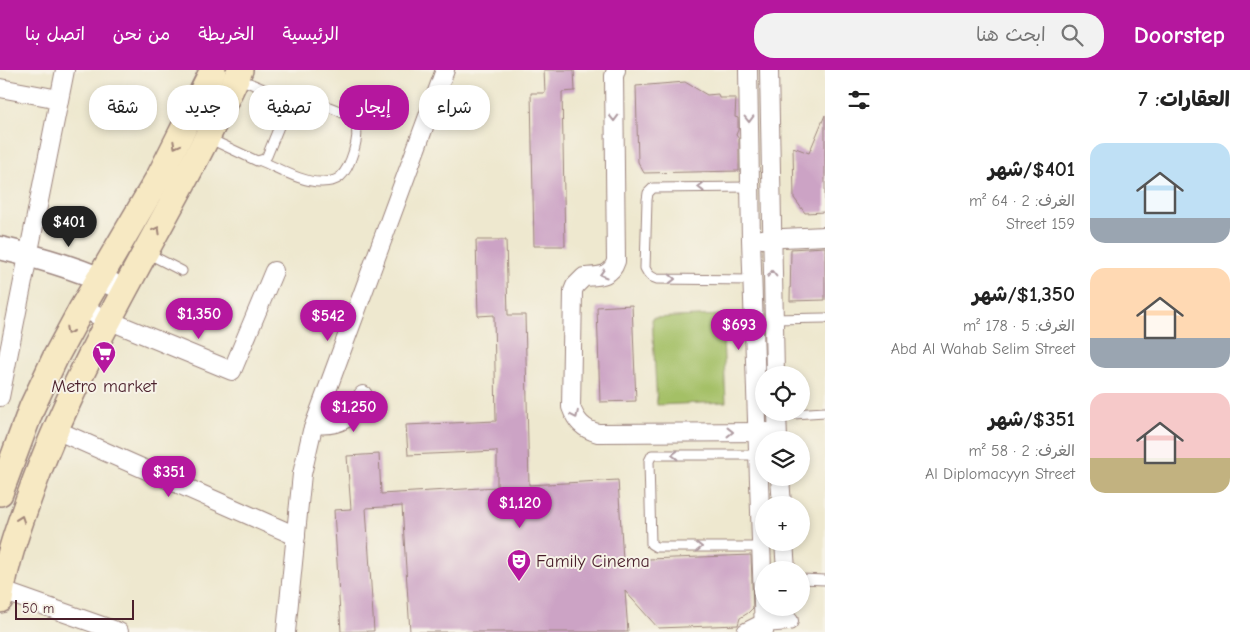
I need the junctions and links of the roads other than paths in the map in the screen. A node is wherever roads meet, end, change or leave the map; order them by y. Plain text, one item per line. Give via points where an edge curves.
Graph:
1 (64, 70) edge
2 (213, 70) edge
3 (445, 70) edge
4 (616, 70) edge
5 (743, 70) edge
6 (770, 70) edge
7 (238, 74) edge
8 (258, 85) edge
9 (0, 88) edge
10 (59, 99) junction
11 (329, 109) edge
12 (278, 130) edge
13 (208, 138) junction
14 (261, 161) junction
15 (750, 186) junction
16 (825, 236) edge
17 (772, 238) junction
18 (751, 239) junction
19 (0, 248) edge
20 (144, 252) junction
21 (29, 254) junction
22 (182, 271) dead end
23 (274, 271) dead end
24 (99, 278) junction
25 (753, 280) junction
26 (124, 290) junction
27 (82, 308) junction
28 (825, 318) edge
29 (773, 319) junction
30 (108, 320) junction
31 (775, 366) edge
32 (363, 395) dead end
33 (0, 397) edge
34 (825, 412) edge
35 (315, 424) junction
36 (777, 425) edge
37 (56, 430) junction
38 (758, 431) edge
39 (761, 431) edge
40 (755, 432) edge
41 (755, 455) edge
42 (0, 493) edge
43 (296, 536) junction
44 (755, 547) edge
45 (760, 551) edge
46 (810, 579) edge
47 (825, 580) edge
48 (0, 593) edge
49 (789, 620) edge
50 (764, 628) edge
51 (108, 630) edge
52 (286, 632) edge
53 (746, 632) edge

1 - 10 street
2 -> 24 main road via 160,175
3 - 35 street
4 -> 40 street via 616,260 610,272 584,277 573,291 571,407 584,427 598,433
5 - 6 street
5 -> 15 street
6 - 17 street
7 - 8 lane
7 - 13 main road
9 - 10 street
10 - 21 street
11 - 14 lane via 349,117 358,134 346,170 340,177 331,181 309,181
12 - 14 lane via 267,156
13 - 14 lane
20 -> 13 main road
15 - 18 street
15 -> 25 lane via 653,188 646,200 645,268 651,277 657,279
16 - 17 street
17 - 18 street
29 -> 17 street
18 - 25 street
19 - 21 street
20 - 22 lane
20 - 26 main road
21 - 24 street
21 - 33 street
23 - 30 street via 232,371
24 - 26 street
24 - 27 main road
25 - 38 street
26 - 30 main road
27 - 30 street
27 -> 42 main road via 32,407
28 - 29 lane
29 - 31 street
30 - 37 main road
32 - 35 street via 353,413 345,419 336,424
34 - 36 lane
35 - 43 street via 302,474
36 - 39 street
37 - 43 street
48 -> 37 main road via 23,514
41 -> 44 lane via 652,456 649,460 652,545
43 - 52 street
45 - 50 street
46 - 47 lane
48 - 51 street
49 - 50 street
50 - 53 street

